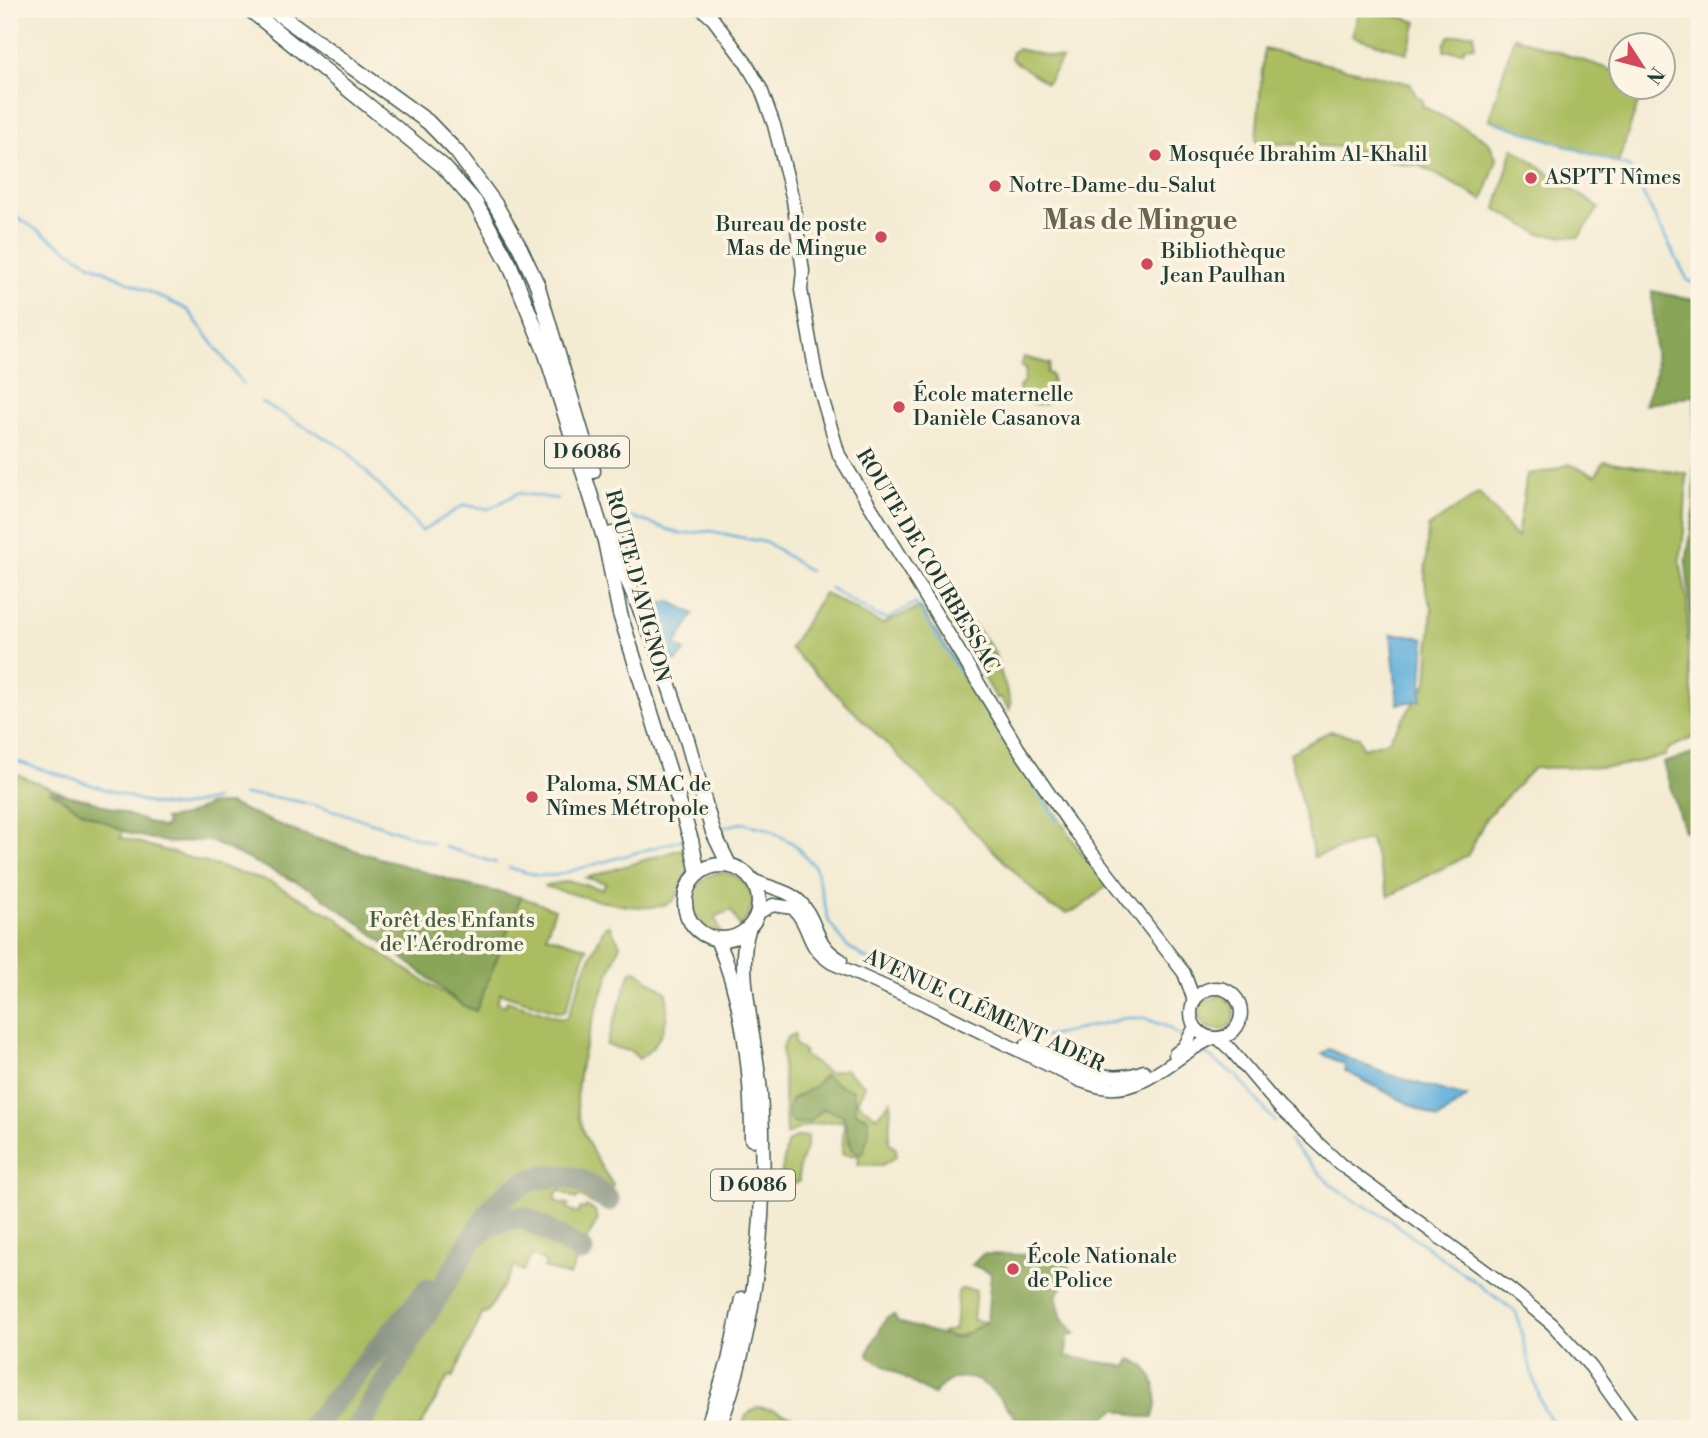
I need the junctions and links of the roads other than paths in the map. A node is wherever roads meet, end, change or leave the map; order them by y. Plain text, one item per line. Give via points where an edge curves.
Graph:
1 (249, 9) edge
2 (272, 9) edge
3 (702, 9) edge
4 (729, 865) junction
5 (698, 874) junction
6 (753, 880) junction
7 (758, 913) junction
8 (748, 930) junction
9 (717, 939) junction
10 (1184, 973) junction
11 (1211, 989) junction
12 (1193, 1004) junction
13 (1195, 1027) junction
14 (1220, 1037) junction
15 (707, 1429) edge
16 (718, 1429) edge
17 (1635, 1429) edge

1 - 5 main road, ROUTE D'AVIGNON / D 6086 via 443,166 475,202 509,262 546,354 601,528 620,614
2 - 4 main road, ROUTE D'AVIGNON / D 6086 via 428,122 495,204 520,248 547,314 625,574 658,652 713,832
3 - 10 street, ROUTE DE COURBESSAC via 746,63 774,125 793,201 803,271 801,290 816,373 839,455 1018,748
4 - 5 main road
4 - 6 main road
5 - 9 main road via 686,894 686,909 697,930
6 - 7 main road via 759,896
6 - 13 street, AVENUE CLÉMENT ADER via 798,900 818,938 837,959 1082,1071 1114,1078 1144,1071 1184,1047
7 - 8 main road
7 - 14 street, AVENUE CLÉMENT ADER via 773,905 793,908 811,944 832,963 1082,1081 1106,1088 1147,1078
8 - 9 main road
8 - 16 main road, D 6086 via 743,952 762,1117 762,1192 747,1330
9 - 15 main road, D 6086 via 735,988 746,1049 753,1196 741,1308
10 - 11 street, ROUTE DE COURBESSAC
10 - 12 street, ROUTE DE COURBESSAC
11 - 12 street
11 - 14 street via 1228,991 1241,1012 1239,1023
12 - 13 street
13 - 14 street via 1207,1036
14 - 17 street via 1280,1108 1340,1164 1552,1324 1591,1367

